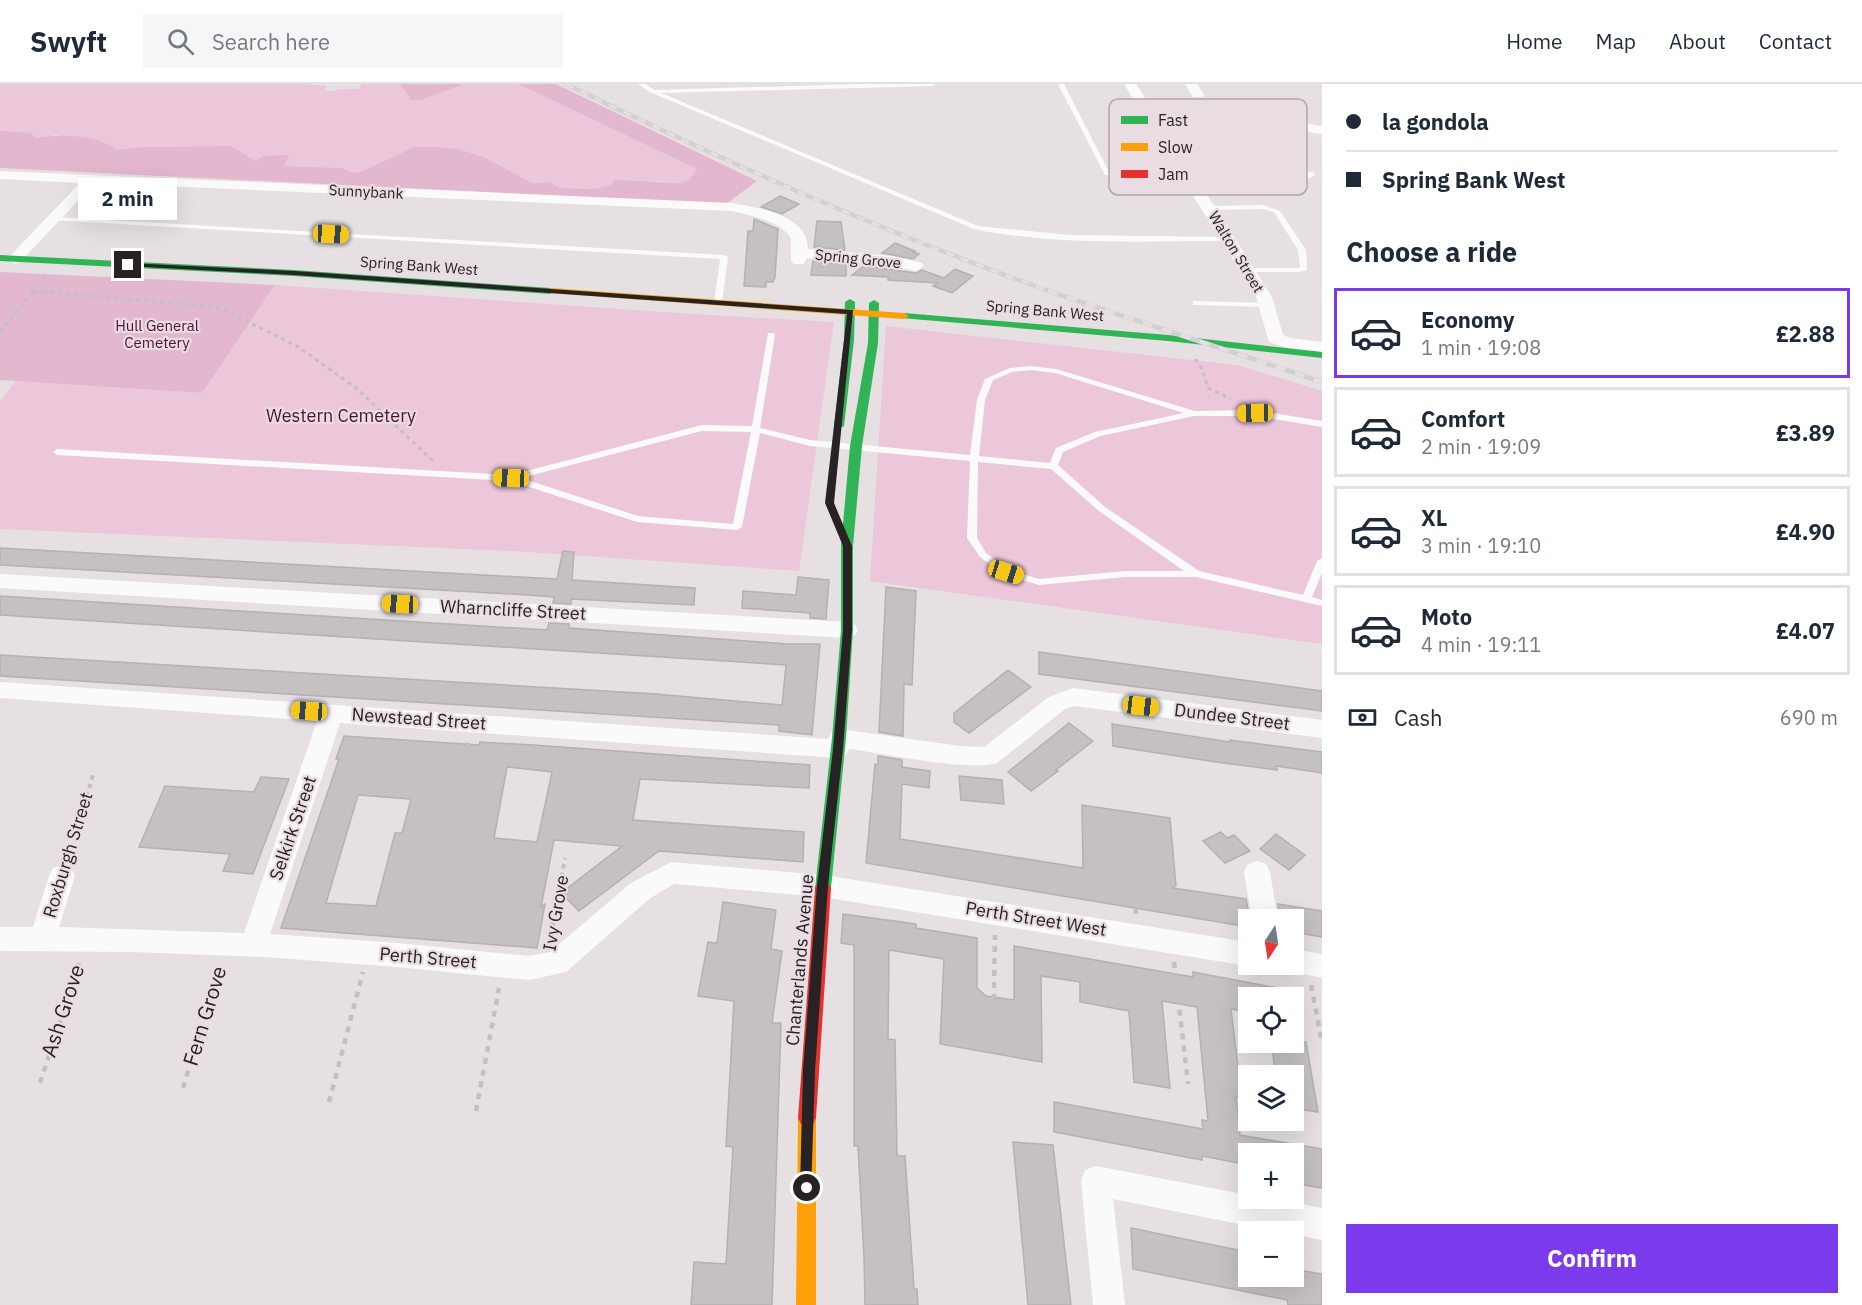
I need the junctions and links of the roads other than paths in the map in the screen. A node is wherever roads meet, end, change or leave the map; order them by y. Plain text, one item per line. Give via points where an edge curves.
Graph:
1 (641, 84) edge
2 (933, 84) edge
3 (1061, 84) edge
4 (1130, 84) edge
5 (652, 91) junction
6 (1139, 99) edge
7 (1307, 128) edge
8 (1322, 130) edge
9 (1109, 174) edge
10 (0, 175) edge
11 (91, 179) junction
12 (1201, 195) edge
13 (732, 207) joint
14 (1210, 208) junction
15 (53, 219) junction
16 (1228, 239) junction
17 (7, 258) edge
18 (922, 268) dead end
19 (1248, 270) junction
20 (718, 303) junction
21 (1196, 303) dead end
22 (1266, 305) junction
23 (850, 307) junction
24 (873, 308) junction
25 (1214, 329) dead end
26 (1267, 333) junction
27 (771, 335) dead end
28 (1322, 338) edge
29 (1322, 347) edge
30 (1322, 355) edge
31 (1194, 414) junction
32 (1322, 424) edge
33 (756, 429) junction
34 (856, 446) junction
35 (836, 450) junction
36 (57, 452) dead end
37 (974, 458) junction
38 (1053, 466) junction
39 (511, 478) junction
40 (834, 514) dead end
41 (847, 546) junction
42 (1322, 561) edge
43 (1196, 574) junction
44 (0, 581) edge
45 (1306, 598) junction
46 (1322, 603) edge
47 (847, 630) junction
48 (0, 690) edge
49 (332, 712) junction
50 (1322, 729) edge
51 (839, 744) junction
52 (1257, 872) dead end
53 (62, 876) road end
54 (823, 886) junction
55 (1263, 909) edge
56 (0, 939) edge
57 (42, 939) junction
58 (253, 945) junction
59 (1238, 952) edge
60 (1322, 1224) edge
61 (806, 1305) edge
62 (1109, 1305) edge

1 - 5 lane
2 - 5 lane
3 - 9 lane
4 - 6 street, Walton Street
5 - 16 lane via 976,228 1056,237
7 - 8 street
10 - 11 street, Sunnybank
11 - 13 street, Sunnybank
11 - 15 street
12 - 14 street, Walton Street
13 - 18 street, Spring Grove via 776,219 793,229 799,239 799,257 892,261
14 - 16 street, Walton Street
14 - 19 lane via 1263,207 1277,211 1302,250 1304,268 1300,270
15 - 17 street
15 - 20 lane via 724,257
16 - 19 street, Walton Street
17 - 20 street, Spring Bank West via 294,273
19 - 22 street, Walton Street
20 - 23 street, Spring Bank West
21 - 22 lane
22 - 26 street, Walton Street
23 - 24 street, Spring Bank West
23 - 35 street
24 - 25 street, Spring Bank West
24 - 30 street, Spring Bank West
24 - 34 street, Chanterlands Avenue via 873,343
26 - 28 street
26 - 29 street via 1287,343
27 - 33 lane
31 - 32 lane via 1255,413
31 - 37 lane via 1056,371 1010,370 989,379 981,400
31 - 38 lane via 1098,434 1059,450
33 - 35 lane
33 - 39 lane via 702,428
33 - 39 lane via 737,527 637,519
34 - 35 lane
34 - 37 lane
34 - 41 street, Chanterlands Avenue
36 - 39 lane
37 - 38 lane
37 - 43 lane via 972,538 983,555 1006,572 1039,582 1125,574
38 - 43 lane via 1102,509
40 - 41 street, Chanterlands Avenue
41 - 47 street, Chanterlands Avenue
42 - 45 lane
43 - 45 lane
44 - 47 street, Wharncliffe Street
45 - 46 lane
47 - 51 street, Chanterlands Avenue
48 - 49 street, Newstead Street
49 - 51 street, Newstead Street
49 - 58 street, Selkirk Street
50 - 51 street, Dundee Street via 1073,697 1057,703 989,756
51 - 54 street, Chanterlands Avenue
52 - 55 street
53 - 57 street, Roxburgh Street
54 - 58 street, Perth Street via 671,873 640,891 557,963 547,967
54 - 59 street, Perth Street West
54 - 61 street, Chanterlands Avenue via 807,1094
56 - 57 street, Perth Street
57 - 58 street, Perth Street
60 - 62 street via 1096,1181

